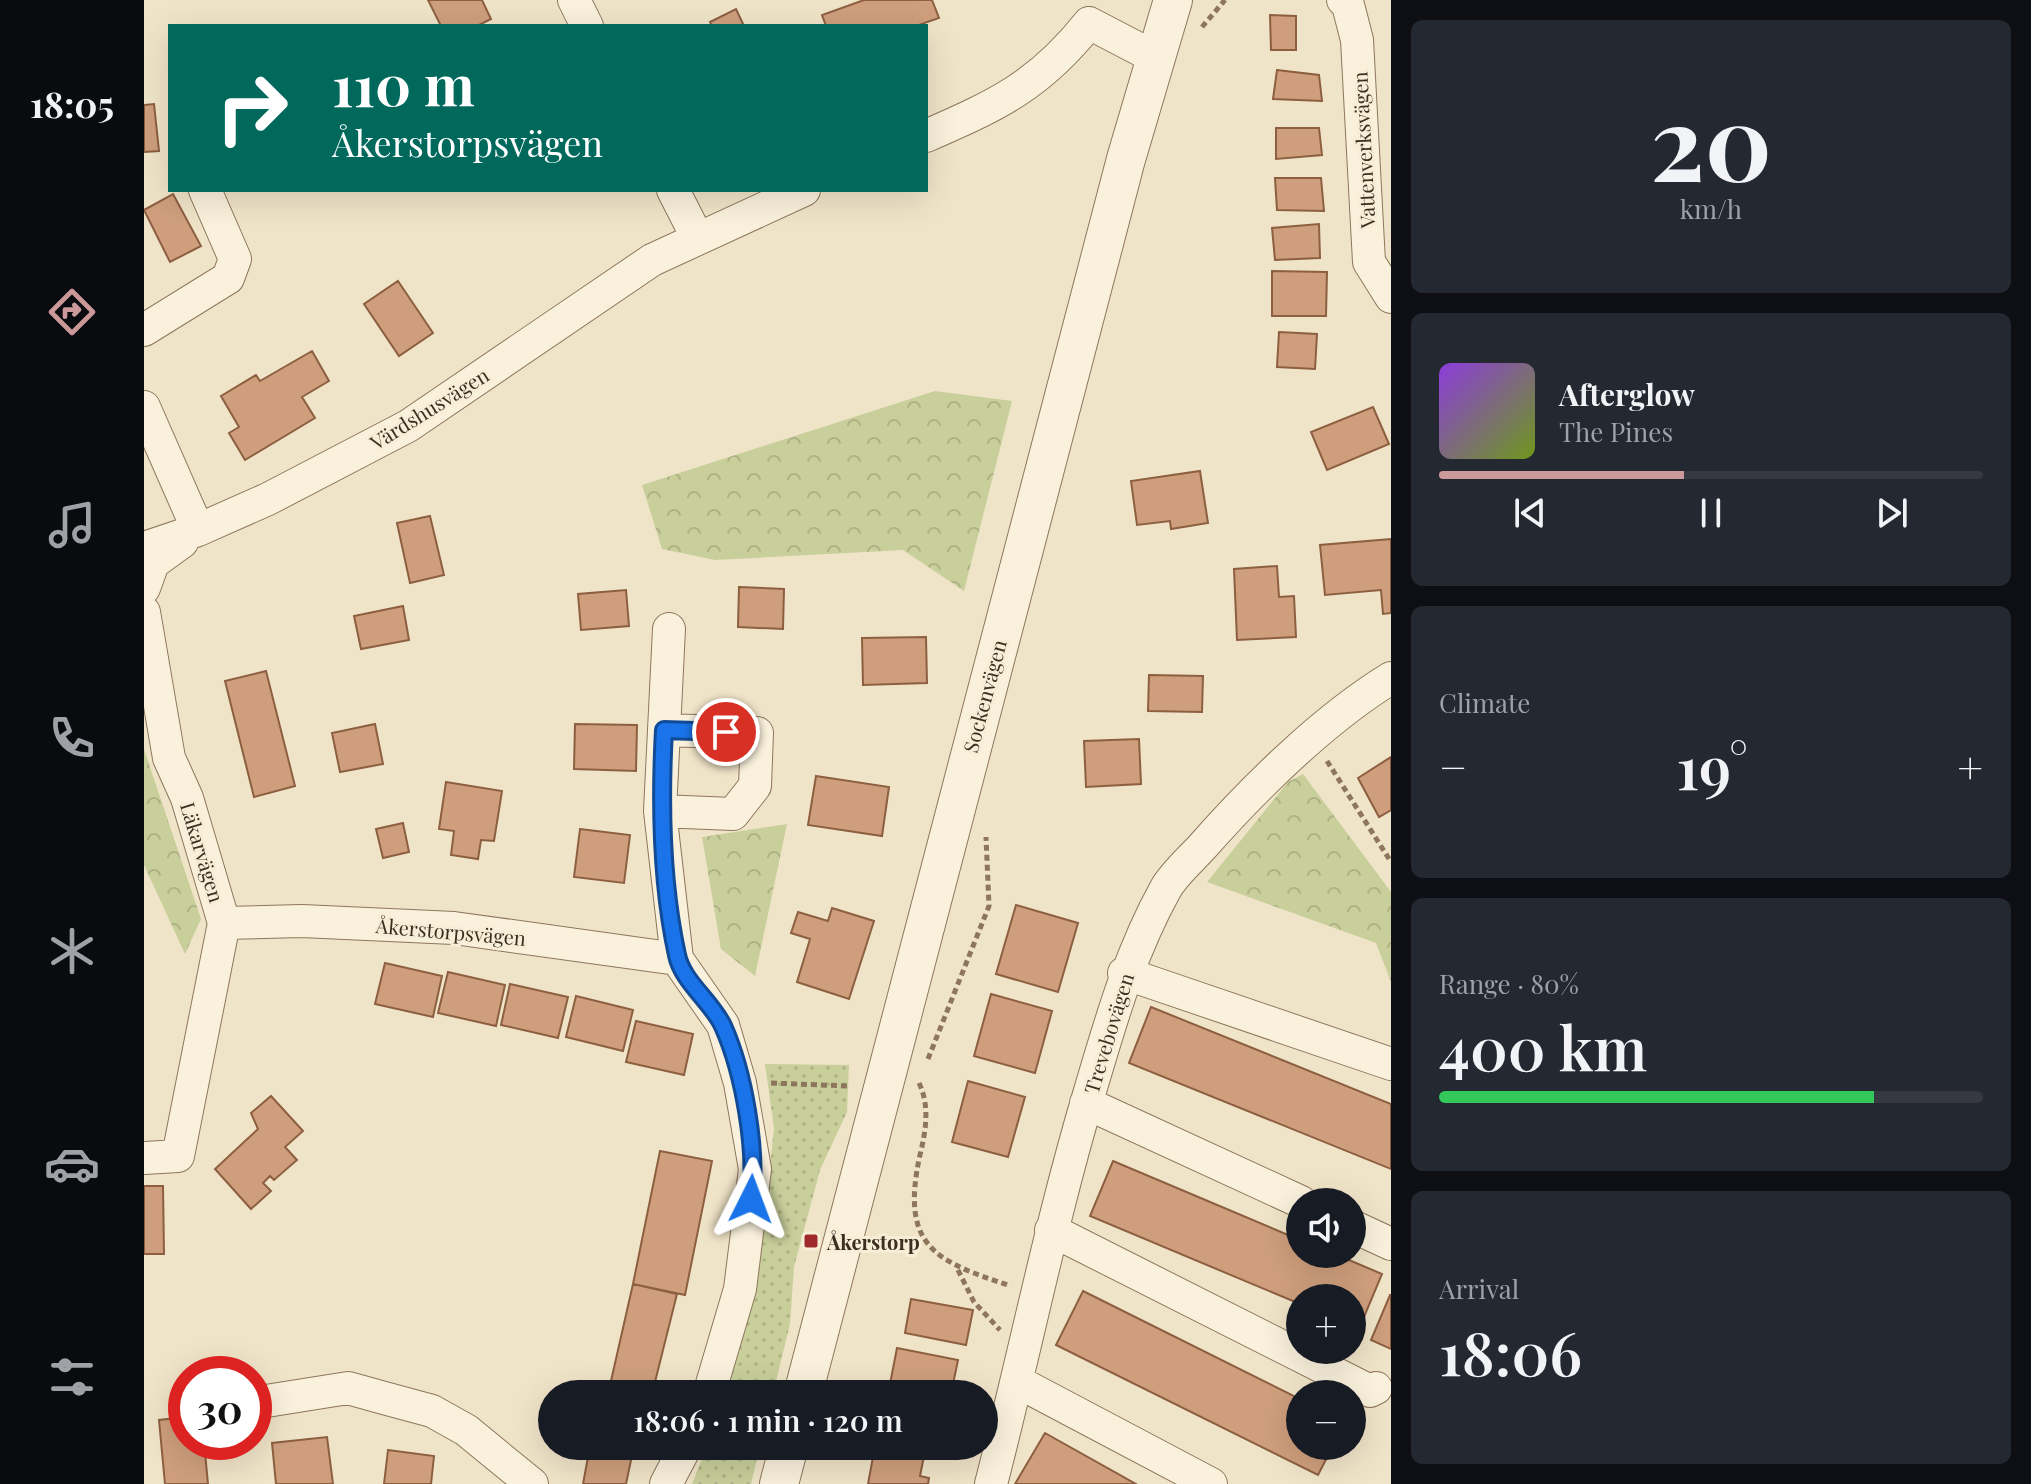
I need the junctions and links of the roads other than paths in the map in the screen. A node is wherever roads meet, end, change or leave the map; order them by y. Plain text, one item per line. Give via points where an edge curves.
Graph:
1 (574, 0) edge
2 (1173, 0) edge
3 (1343, 0) edge
4 (1090, 12) edge
5 (586, 24) edge
6 (1158, 59) junction
7 (928, 135) edge
8 (206, 192) edge
9 (674, 192) edge
10 (799, 192) edge
11 (697, 237) junction
12 (1391, 297) edge
13 (144, 330) edge
14 (144, 407) edge
15 (198, 530) junction
16 (144, 548) edge
17 (144, 588) edge
18 (144, 612) edge
19 (669, 629) dead end
20 (1391, 678) edge
21 (144, 719) edge
22 (664, 730) junction
23 (169, 758) junction
24 (660, 811) junction
25 (224, 923) junction
26 (677, 959) junction
27 (1124, 973) junction
28 (1391, 1064) edge
29 (1086, 1103) junction
30 (144, 1158) edge
31 (1286, 1195) edge
32 (1051, 1230) junction
33 (1366, 1232) edge
34 (1391, 1244) edge
35 (713, 1380) edge
36 (807, 1380) edge
37 (1018, 1382) junction
38 (1376, 1388) dead end
39 (272, 1400) edge
40 (679, 1460) edge
41 (785, 1460) edge
42 (532, 1484) edge
43 (666, 1484) edge
44 (779, 1484) edge
45 (991, 1484) edge
46 (1211, 1484) edge

1 - 5 street
2 - 6 street, Sockenvägen
3 - 12 street, Vattenverksvägen via 1357,40 1369,262
4 - 6 street
4 - 7 street via 1062,57 1001,103
6 - 36 street, Sockenvägen via 1126,159
8 - 13 street via 235,259 228,278
9 - 11 street
10 - 11 street, Värdshusvägen
11 - 15 street, Värdshusvägen via 652,260 408,426
14 - 15 street
15 - 16 street, Värdshusvägen
15 - 17 street via 153,563
18 - 23 street, Läkarvägen
19 - 22 street
20 - 27 street, Trevebovägen via 1244,799 1168,885
21 - 23 street
22 - 24 street
22 - 24 street via 757,733 755,786 733,814
23 - 25 street, Läkarvägen via 187,798
24 - 26 street
25 - 26 street, Åkerstorpsvägen via 454,928
25 - 30 street, Läkarvägen via 178,1156
26 - 35 street via 723,1025 740,1083 755,1169 740,1289
27 - 28 street
27 - 29 street, Trevebovägen
29 - 31 street
29 - 32 street, Trevebovägen
32 - 37 street, Trevebovägen
32 - 38 street via 1370,1391
33 - 34 street
37 - 45 street, Trevebovägen
37 - 46 street
39 - 42 street via 348,1388 420,1408 466,1430
40 - 43 street
41 - 44 street

